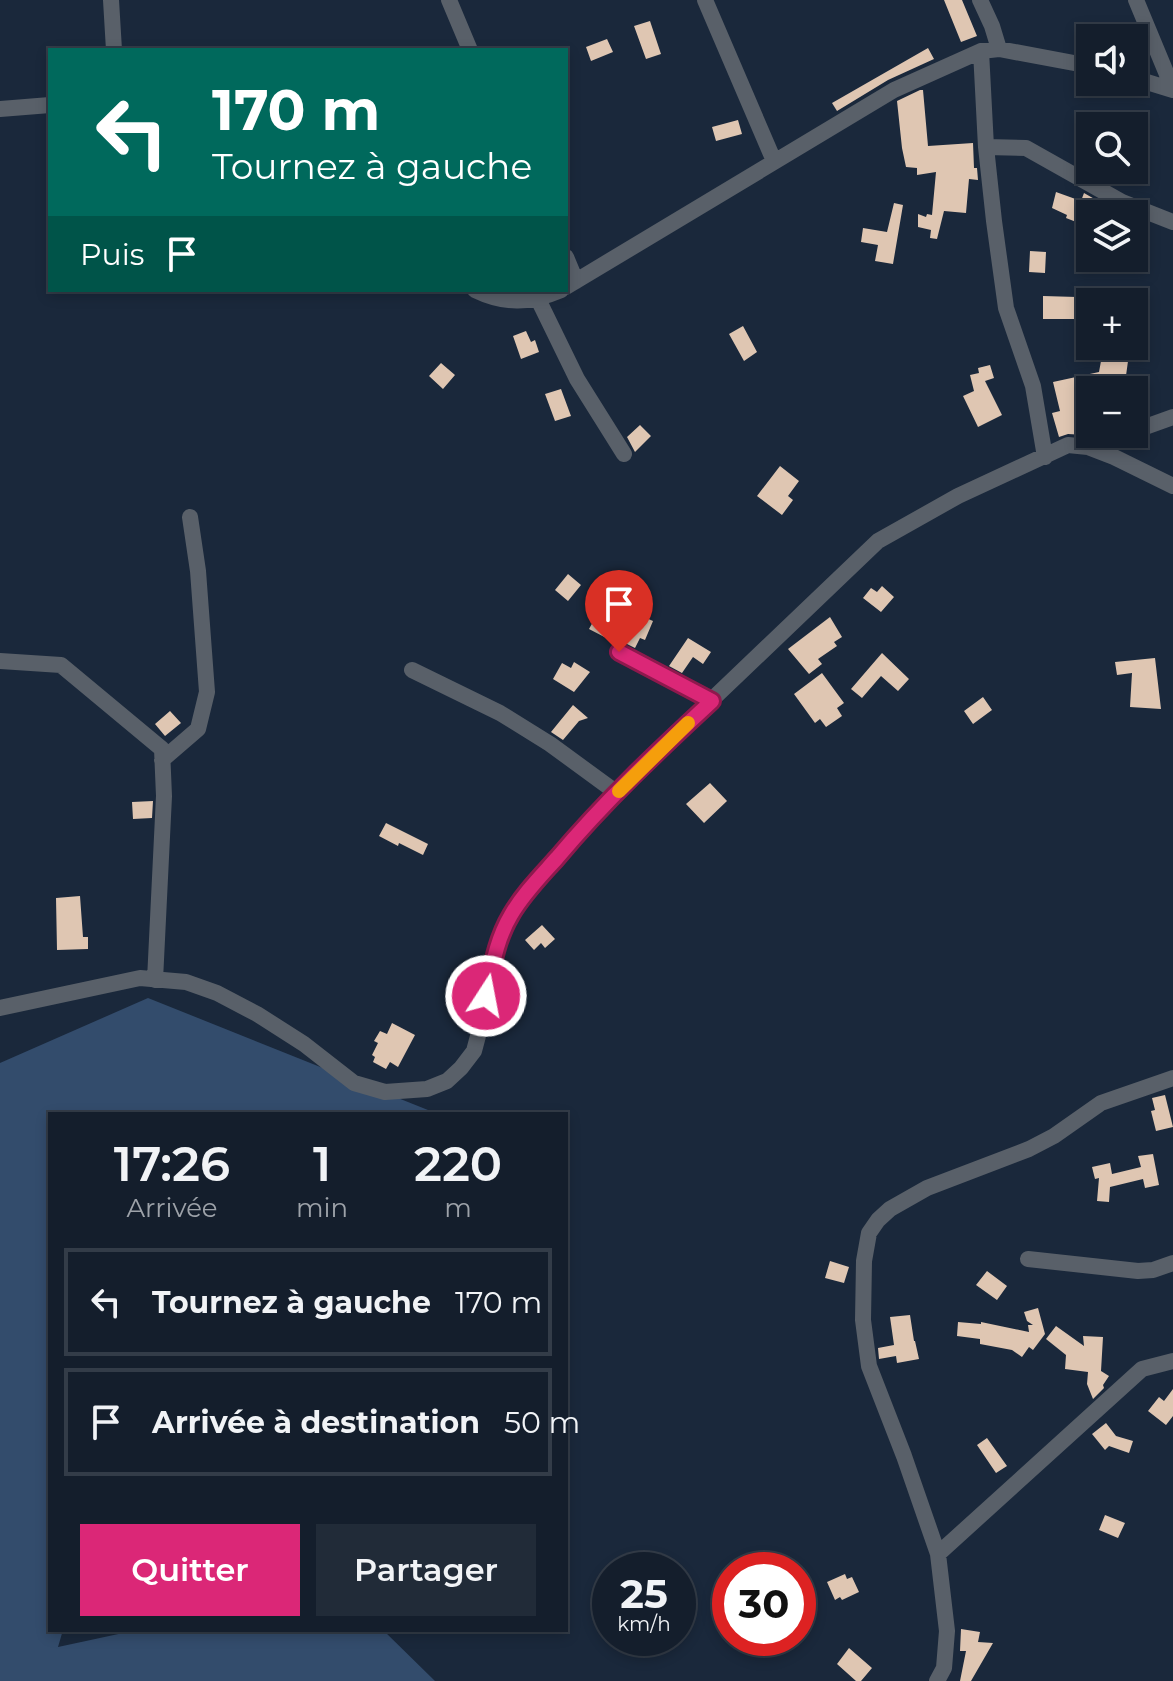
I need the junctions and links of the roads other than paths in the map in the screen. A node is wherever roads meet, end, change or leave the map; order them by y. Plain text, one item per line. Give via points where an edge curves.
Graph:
1 (111, 0) edge
2 (449, 0) edge
3 (705, 0) edge
4 (980, 0) edge
5 (1136, 0) edge
6 (114, 48) edge
7 (469, 48) edge
8 (999, 49) junction
9 (981, 51) junction
10 (1076, 63) edge
11 (1148, 82) edge
12 (1173, 90) edge
13 (48, 105) edge
14 (0, 109) edge
15 (986, 147) junction
16 (774, 161) junction
17 (1173, 222) edge
18 (571, 284) edge
19 (479, 292) edge
20 (556, 292) edge
21 (538, 299) junction
22 (1173, 417) edge
23 (1148, 426) edge
24 (1076, 446) edge
25 (1091, 448) edge
26 (624, 454) dead end
27 (1045, 457) junction
28 (1173, 486) edge
29 (190, 517) dead end
30 (619, 652) dead end
31 (0, 661) edge
32 (412, 670) dead end
33 (712, 701) junction
34 (162, 760) junction
35 (617, 793) junction
36 (155, 980) junction
37 (0, 1008) edge
38 (1173, 1078) edge
39 (1028, 1259) dead end
40 (1173, 1263) edge
41 (1173, 1361) edge
42 (938, 1554) junction
43 (937, 1681) edge

1 - 6 street
2 - 7 street
3 - 16 street
4 - 8 street
5 - 12 street
8 - 9 street
8 - 10 street
9 - 15 street
9 - 16 street via 894,90
11 - 12 street
13 - 14 street
15 - 17 street via 1026,148 1122,202
15 - 27 street via 1006,308 1033,386
16 - 18 street
19 - 21 street via 514,302
20 - 21 street
21 - 26 street via 577,379
22 - 23 street
24 - 27 street
25 - 28 street
27 - 33 street via 958,496 878,541
29 - 34 street via 207,692 198,729
30 - 33 street
31 - 34 street via 61,665 162,749
32 - 35 street via 500,713
33 - 35 street
34 - 36 street
35 - 36 street via 511,914 496,947 474,1051 447,1081 427,1089 385,1092 354,1083 304,1044 217,993 186,982
36 - 37 street via 140,978
38 - 42 street via 1101,1103 1029,1149 927,1188 890,1209 869,1233 863,1320 869,1366
39 - 40 street via 1138,1271
41 - 42 street via 1142,1369
42 - 43 street via 947,1631 944,1668

